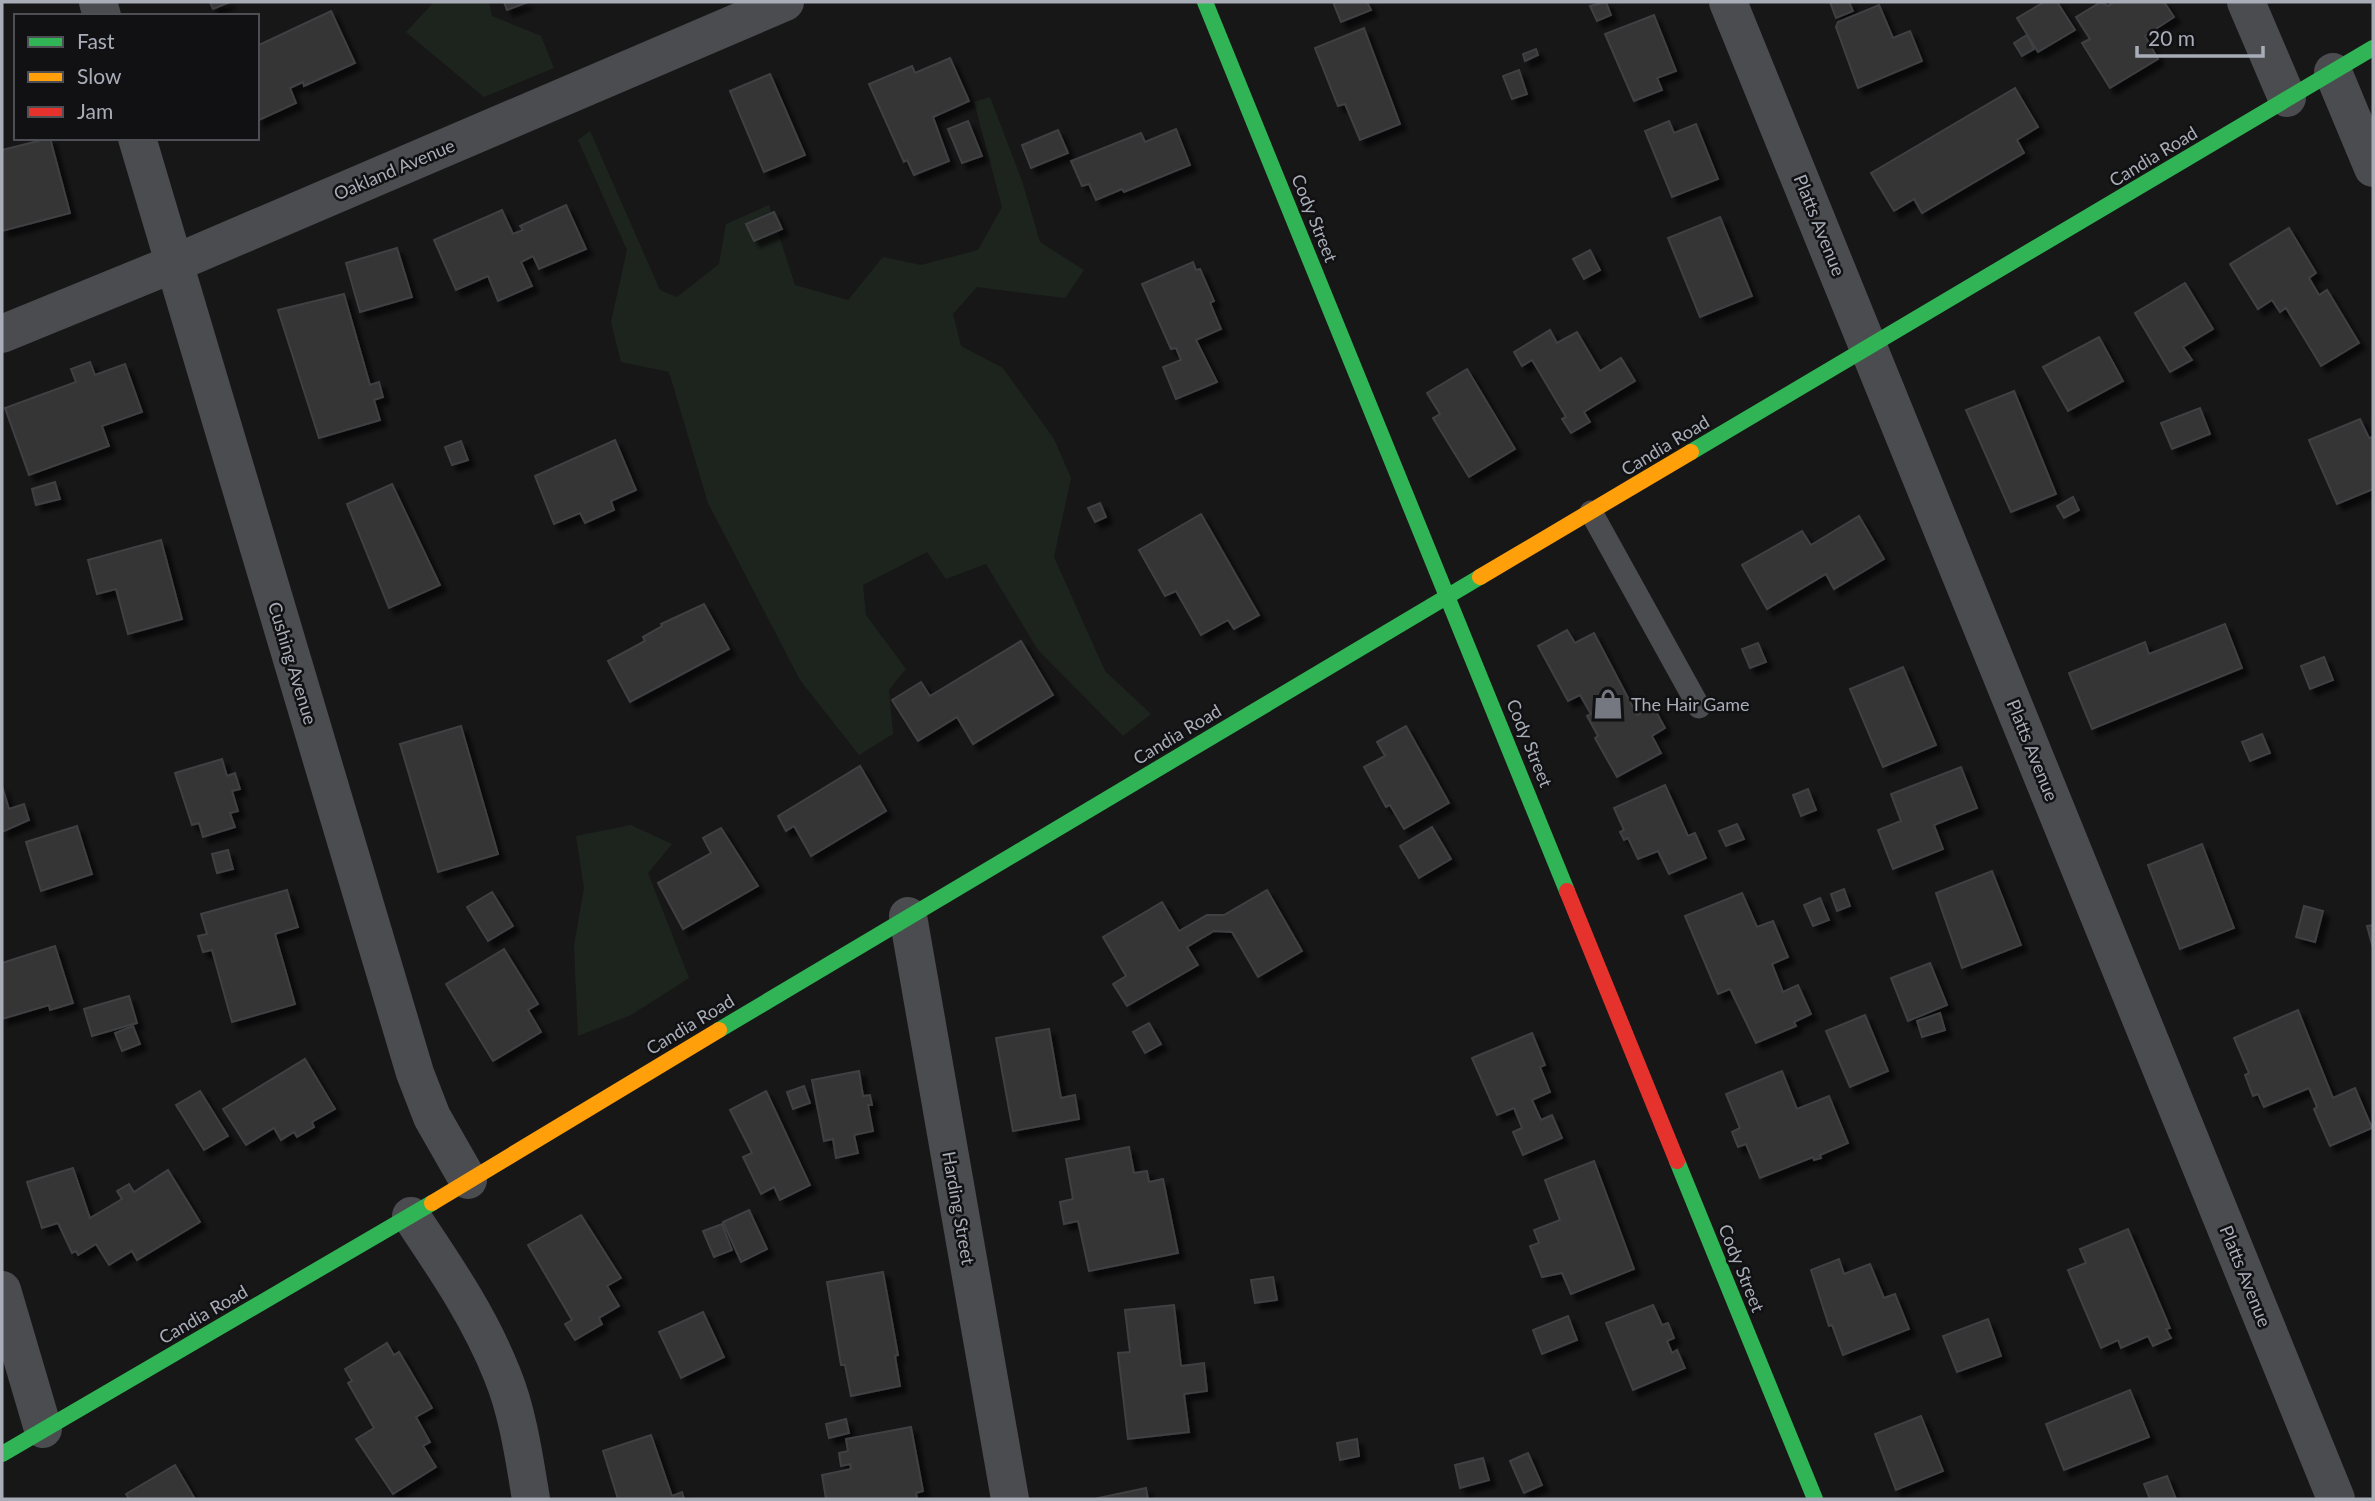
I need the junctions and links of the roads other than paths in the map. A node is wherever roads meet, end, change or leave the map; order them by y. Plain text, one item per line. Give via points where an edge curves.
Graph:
1 (785, 2) edge
2 (1205, 2) edge
3 (1728, 2) edge
4 (2246, 2) edge
5 (2373, 48) edge
6 (2333, 72) junction
7 (2287, 99) junction
8 (138, 140) edge
9 (2373, 168) edge
10 (173, 264) junction
11 (2, 334) edge
12 (1870, 346) junction
13 (1591, 512) junction
14 (1449, 596) junction
15 (1699, 707) dead end
16 (908, 916) junction
17 (468, 1180) junction
18 (411, 1216) junction
19 (2, 1290) edge
20 (43, 1429) junction
21 (2, 1454) edge
22 (531, 1499) edge
23 (1010, 1499) edge
24 (1815, 1499) edge
25 (2336, 1499) edge

1 - 10 street, Oakland Avenue
2 - 14 main road, Cody Street
3 - 12 street, Platts Avenue
4 - 7 street
5 - 6 main road, Candia Road
6 - 7 main road, Candia Road
6 - 9 street
7 - 12 main road, Candia Road
8 - 10 street, Cushing Avenue
10 - 11 street, Oakland Avenue
10 - 17 street, Cushing Avenue via 415,1073 432,1117
12 - 13 main road, Candia Road
12 - 25 street, Platts Avenue
13 - 14 main road, Candia Road
13 - 15 lane
14 - 16 main road, Candia Road
14 - 24 main road, Cody Street
16 - 17 main road, Candia Road
16 - 23 street, Harding Street
17 - 18 main road, Candia Road
18 - 20 main road, Candia Road
18 - 22 street via 456,1282 503,1376
19 - 20 street
20 - 21 main road, Candia Road

